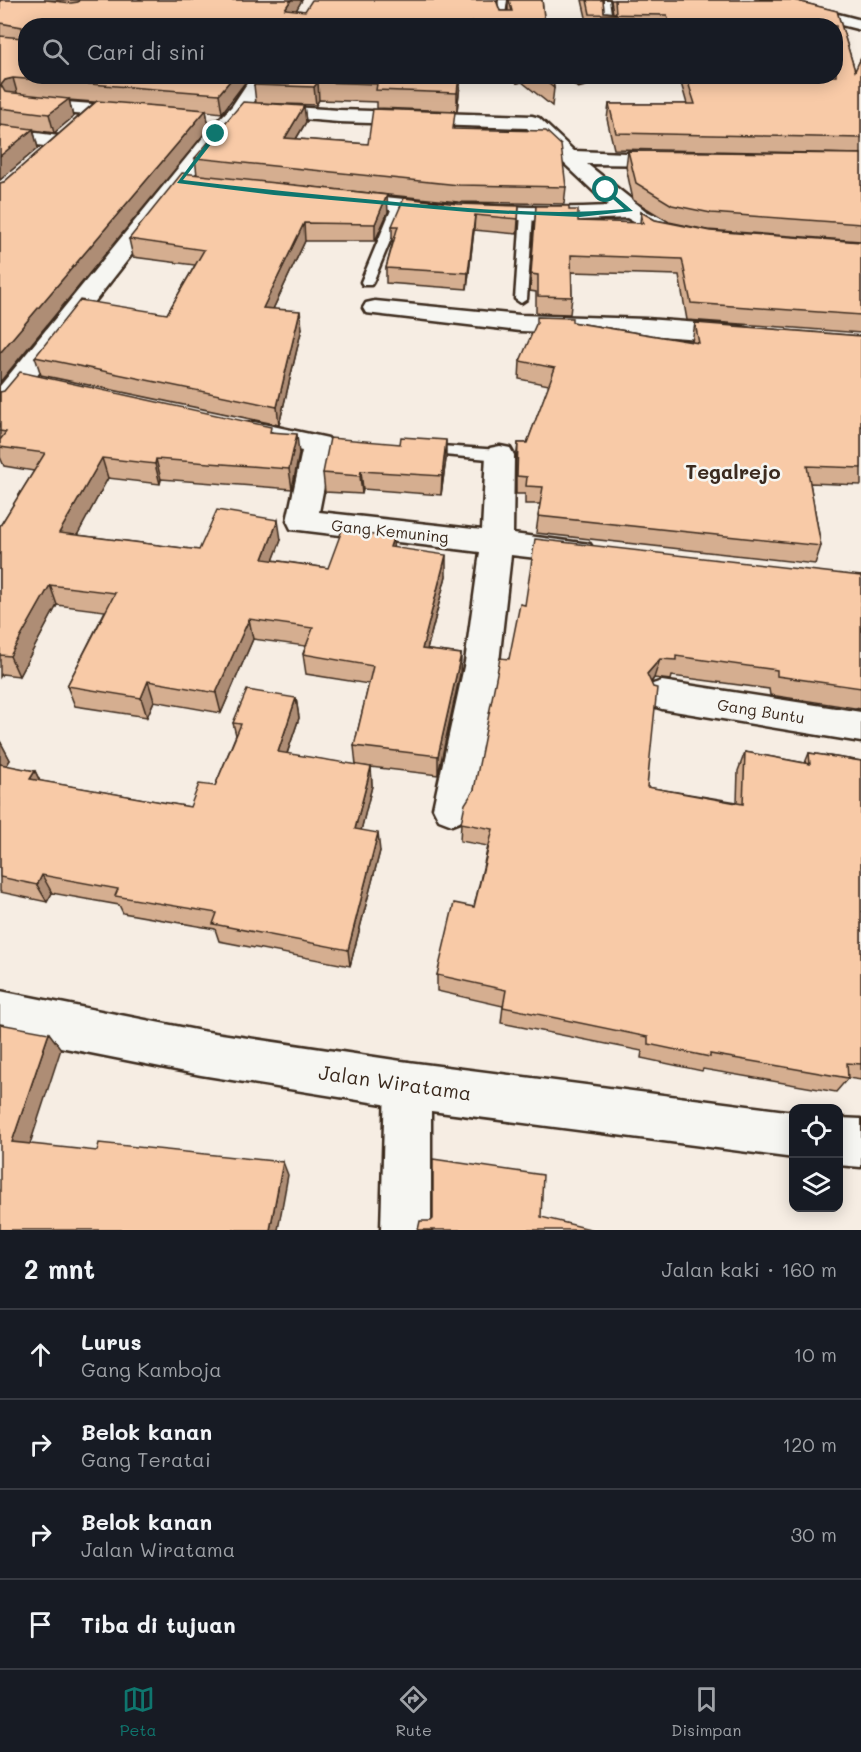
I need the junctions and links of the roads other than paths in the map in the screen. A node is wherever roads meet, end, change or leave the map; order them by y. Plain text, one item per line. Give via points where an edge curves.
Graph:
1 (502, 0) edge
2 (605, 0) edge
3 (764, 0) edge
4 (502, 18) edge
5 (608, 18) edge
6 (826, 18) edge
7 (843, 23) edge
8 (860, 28) edge
9 (256, 84) edge
10 (18, 104) edge
11 (94, 111) junction
12 (149, 115) edge
13 (234, 116) junction
14 (199, 118) edge
15 (0, 134) edge
16 (59, 142) junction
17 (42, 157) edge
18 (571, 157) junction
19 (687, 159) edge
20 (327, 198) edge
21 (399, 205) junction
22 (629, 211) junction
23 (527, 214) junction
24 (707, 239) edge
25 (367, 282) dead end
26 (521, 299) dead end
27 (375, 308) dead end
28 (761, 335) edge
29 (18, 380) junction
30 (52, 388) edge
31 (0, 404) edge
32 (226, 425) edge
33 (414, 449) edge
34 (500, 455) joint
35 (497, 543) junction
36 (603, 554) edge
37 (662, 695) dead end
38 (861, 727) edge
39 (452, 808) dead end
40 (0, 1013) edge
41 (408, 1085) junction
42 (789, 1134) edge
43 (843, 1141) edge
44 (861, 1143) edge
45 (406, 1230) edge

1 - 4 lane
2 - 5 lane
3 - 6 street
7 - 8 street
9 - 13 street
10 - 11 street
11 - 12 street
11 - 16 street
13 - 14 street
13 - 18 street via 532,122
13 - 29 street via 190,183
15 - 16 street
16 - 17 street
18 - 19 street
18 - 22 street
20 - 21 street
21 - 23 street
21 - 25 lane
22 - 23 street
22 - 24 street via 660,229
23 - 26 lane
27 - 28 street via 519,323
29 - 30 street
29 - 31 street
32 - 35 street, Gang Kemuning via 323,445 302,521
33 - 34 lane
34 - 35 street
35 - 36 street, Gang Kemuning
35 - 39 street via 482,662
37 - 38 street, Gang Buntu
40 - 41 street, Jalan Wiratama via 201,1053
41 - 42 street, Jalan Wiratama
41 - 45 street
43 - 44 street

